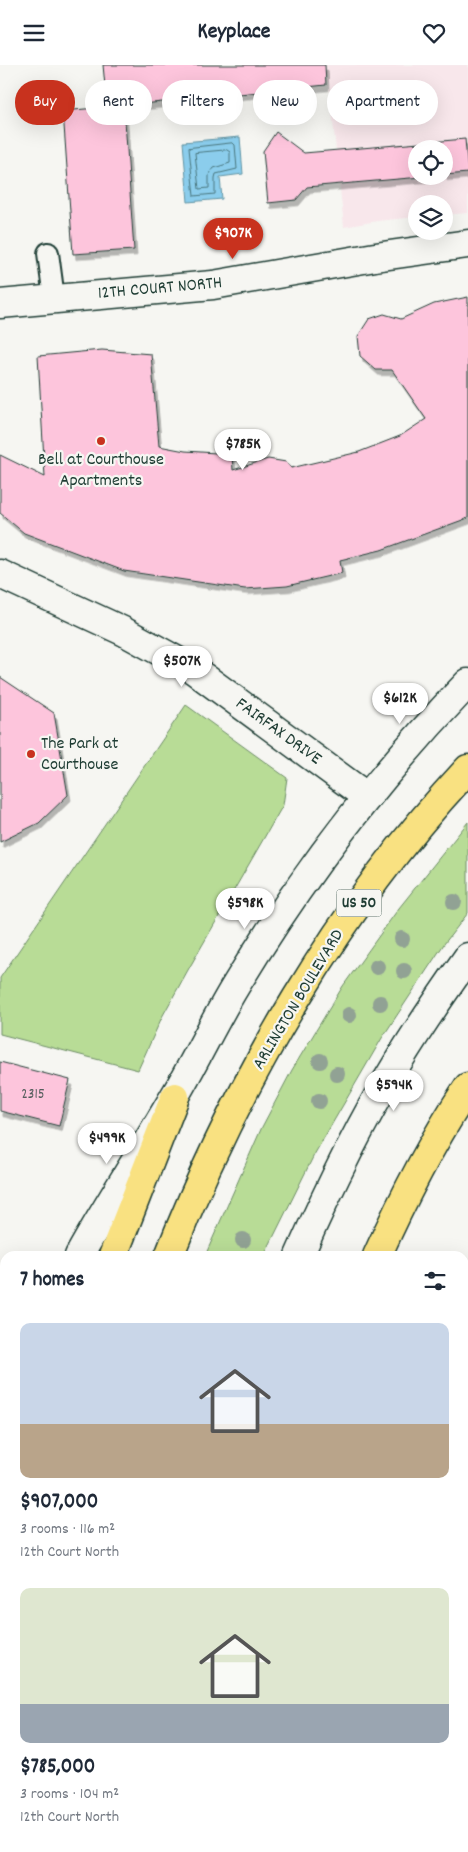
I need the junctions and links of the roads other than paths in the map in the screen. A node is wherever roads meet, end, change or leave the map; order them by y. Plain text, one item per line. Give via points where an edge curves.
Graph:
1 (468, 244) edge
2 (48, 253) dead end
3 (54, 298) junction
4 (0, 303) edge
5 (0, 573) edge
6 (468, 683) edge
7 (468, 769) edge
8 (367, 797) junction
9 (468, 957) edge
10 (468, 1087) edge
11 (175, 1097) junction
12 (82, 1251) edge
13 (115, 1251) edge
14 (171, 1251) edge
15 (300, 1251) edge
16 (379, 1251) edge

1 - 3 main road, 12TH COURT NORTH via 213,285
2 - 3 lane
3 - 4 main road, 12TH COURT NORTH
5 - 8 main road, FAIRFAX DRIVE via 123,631 194,670
6 - 8 main road
7 - 14 highway, ARLINGTON BOULEVARD / US 50 via 377,879 303,989 234,1112
8 - 11 main road via 329,845 269,932
9 - 15 main road via 413,1038 365,1120
10 - 16 highway via 397,1213
11 - 12 main road
11 - 13 highway

